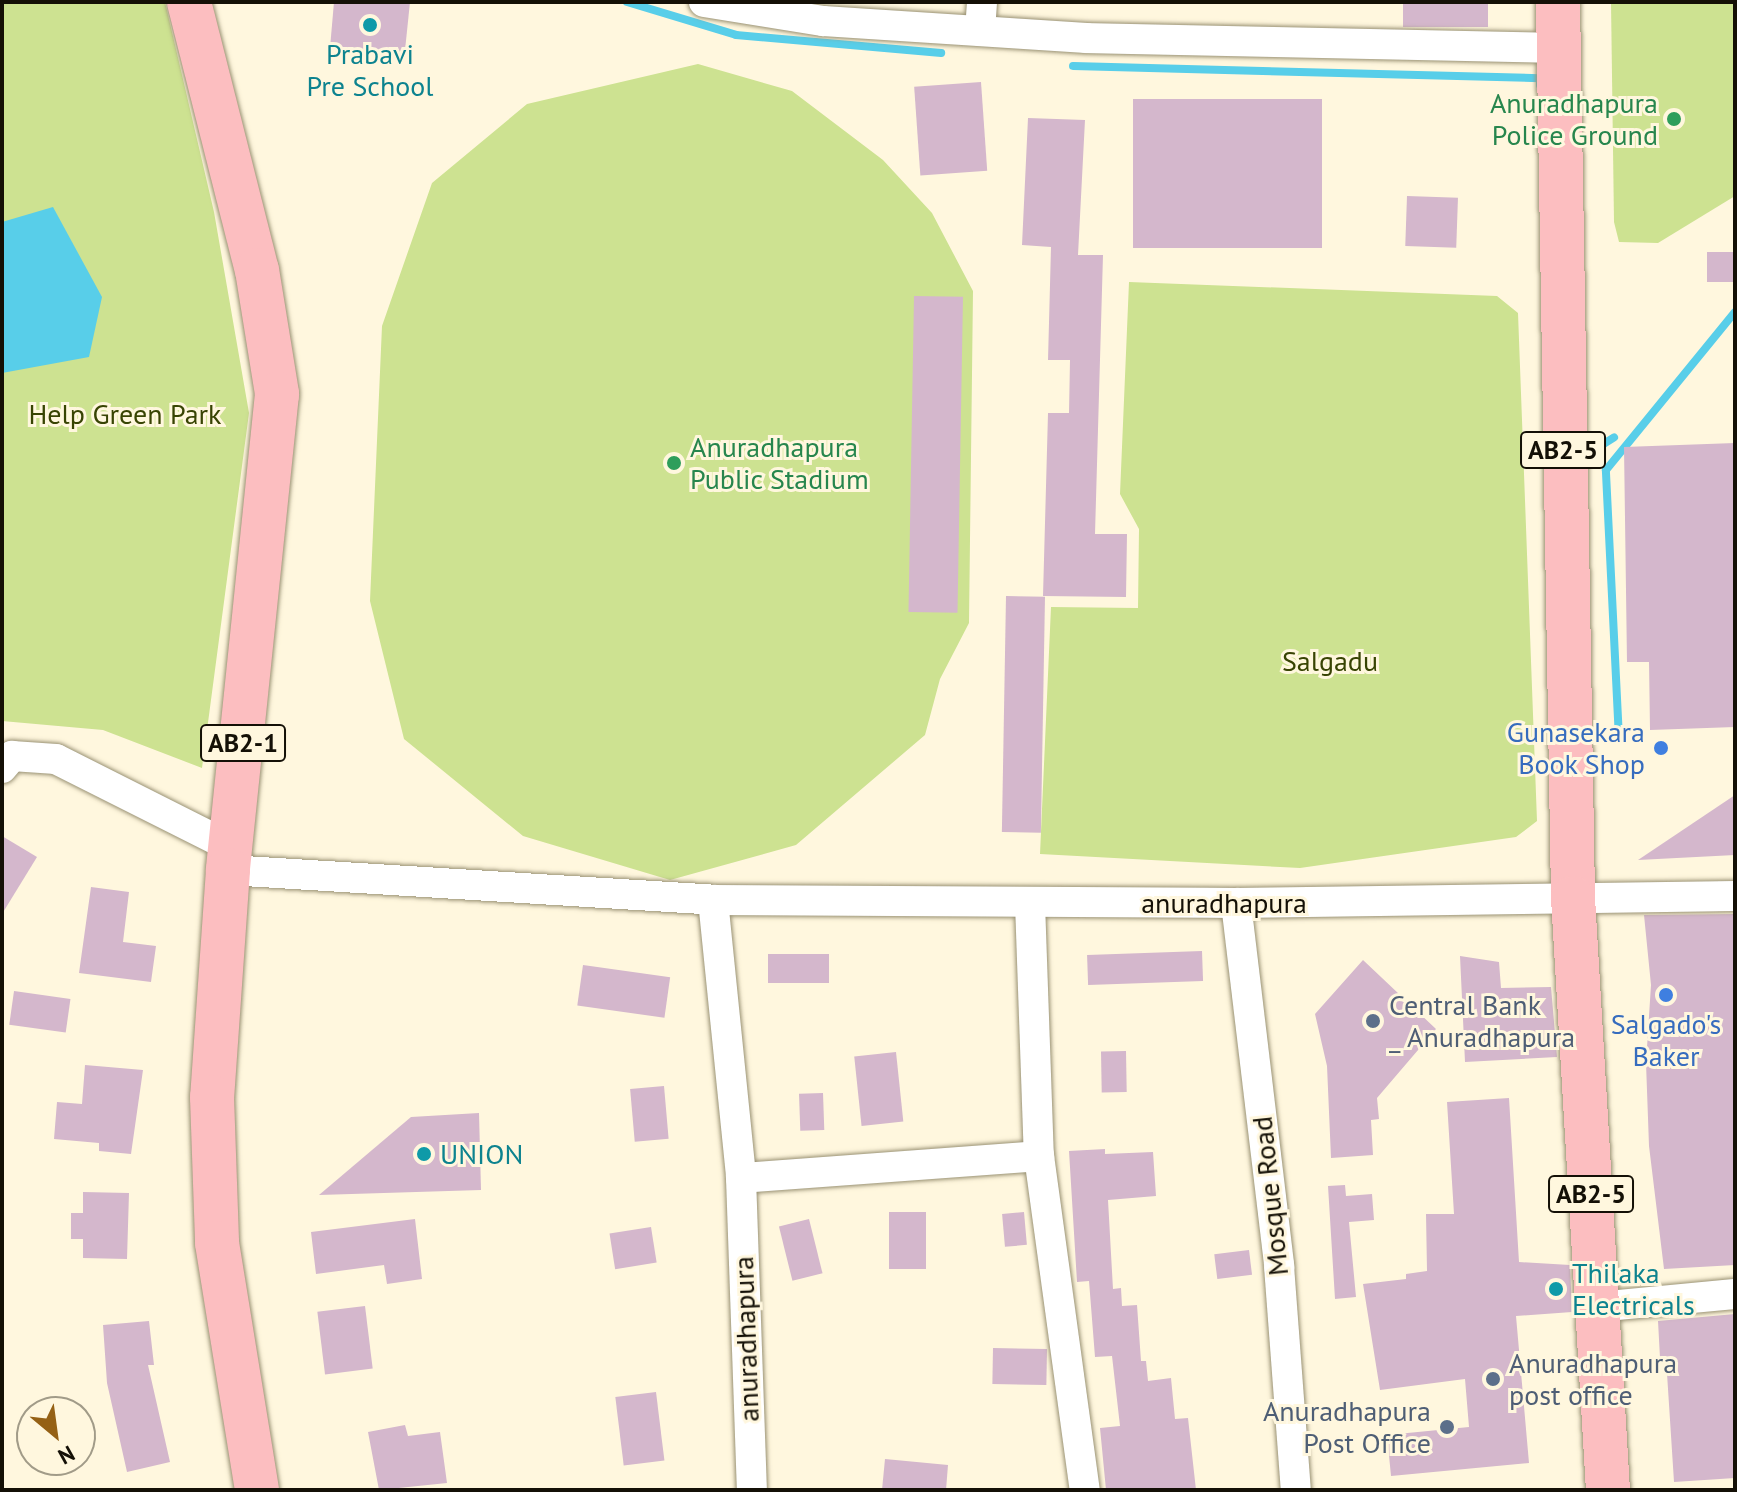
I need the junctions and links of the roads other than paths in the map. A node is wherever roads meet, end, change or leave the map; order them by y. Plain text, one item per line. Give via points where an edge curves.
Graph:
1 (189, 2) edge
2 (704, 2) edge
3 (1558, 2) edge
4 (981, 17) edge
5 (1558, 48) junction
6 (2, 768) edge
7 (230, 859) junction
8 (1735, 896) edge
9 (1573, 898) junction
10 (713, 900) junction
11 (1030, 903) junction
12 (1236, 903) junction
13 (1039, 1156) junction
14 (741, 1178) junction
15 (1735, 1294) edge
16 (1597, 1307) junction
17 (257, 1490) edge
18 (752, 1490) edge
19 (1085, 1490) edge
20 (1296, 1490) edge
21 (1608, 1490) edge

1 - 7 main road, AB2-1 via 257,270 277,394
2 - 4 street via 823,21
3 - 5 main road, AB2-5
4 - 5 street
5 - 9 main road, AB2-5
6 - 7 street via 12,756 56,759
7 - 10 street, anuradhapura
7 - 17 main road, AB2-1 via 215,1007 211,1180 229,1340
8 - 9 street, anuradhapura
9 - 12 street, anuradhapura
9 - 16 main road, AB2-5
10 - 11 street, anuradhapura
10 - 14 street, anuradhapura
11 - 12 street, anuradhapura
11 - 13 street
12 - 20 street, Mosque Road via 1279,1266
13 - 14 street
13 - 19 street
14 - 18 street, anuradhapura
15 - 16 street
16 - 21 main road, AB2-5

